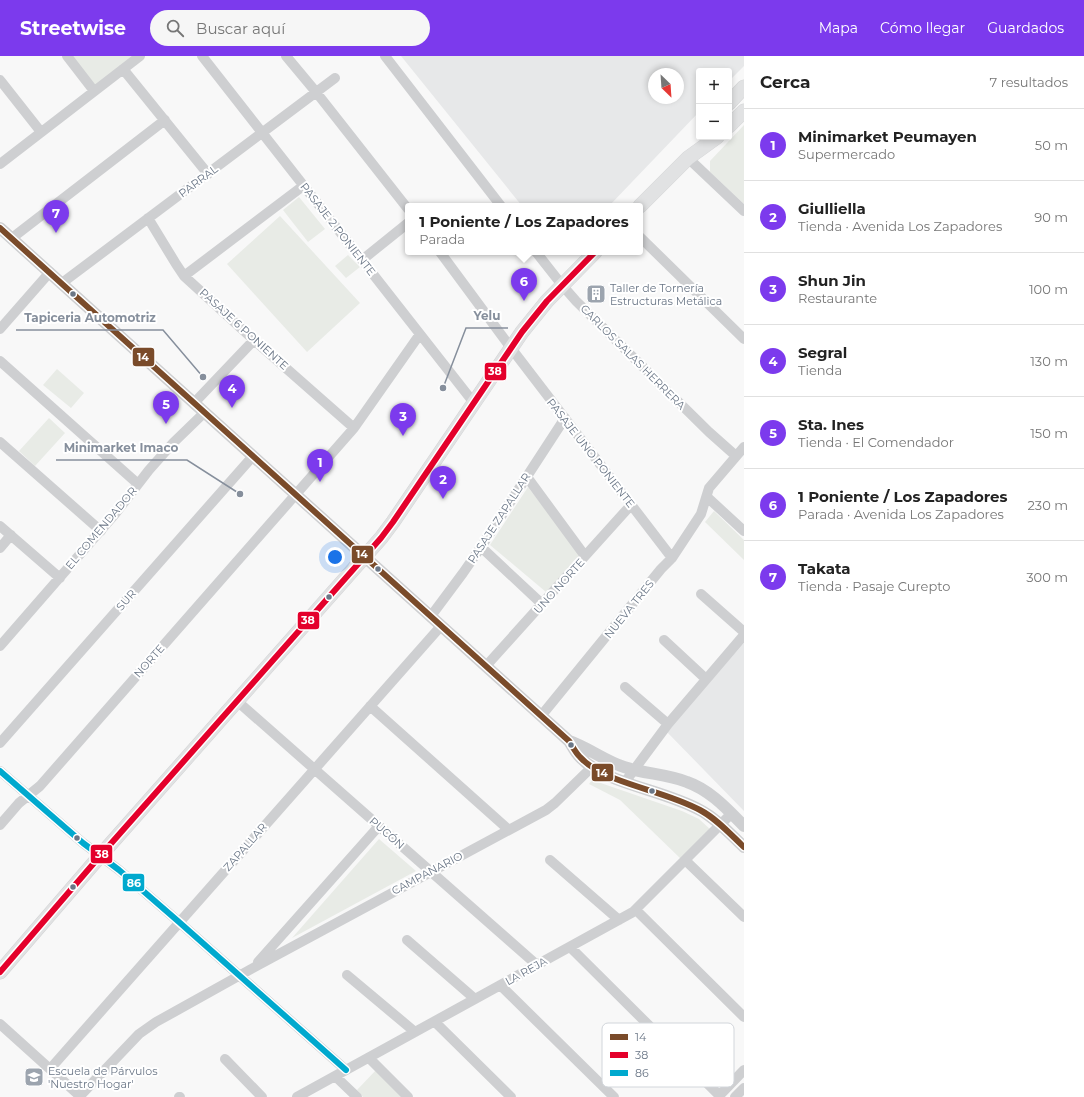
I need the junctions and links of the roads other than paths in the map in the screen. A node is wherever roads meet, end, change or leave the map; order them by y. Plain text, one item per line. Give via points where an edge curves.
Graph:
1 (67, 56) edge
2 (140, 56) edge
3 (202, 56) edge
4 (286, 56) edge
5 (385, 56) edge
6 (123, 69) junction
7 (335, 78) dead end
8 (0, 80) edge
9 (744, 87) edge
10 (94, 91) junction
11 (316, 92) junction
12 (732, 100) edge
13 (744, 111) edge
14 (165, 120) junction
15 (732, 123) edge
16 (41, 132) junction
17 (262, 133) junction
18 (698, 140) edge
19 (713, 140) edge
20 (688, 158) junction
21 (0, 164) edge
22 (208, 174) junction
23 (304, 186) junction
24 (499, 203) edge
25 (643, 203) edge
26 (405, 205) edge
27 (744, 211) edge
28 (148, 218) junction
29 (405, 225) edge
30 (0, 228) edge
31 (12, 238) junction
32 (643, 240) edge
33 (442, 255) edge
34 (538, 255) edge
35 (592, 255) edge
36 (362, 260) junction
37 (50, 272) junction
38 (184, 276) junction
39 (62, 283) junction
40 (562, 285) junction
41 (0, 328) edge
42 (420, 334) junction
43 (744, 339) edge
44 (254, 340) junction
45 (511, 348) junction
46 (0, 361) edge
47 (194, 403) junction
48 (474, 403) junction
49 (204, 412) junction
50 (565, 418) junction
51 (354, 428) junction
52 (0, 442) edge
53 (744, 447) edge
54 (253, 456) junction
55 (736, 456) junction
56 (527, 477) junction
57 (138, 484) junction
58 (295, 494) junction
59 (707, 497) junction
60 (631, 505) junction
61 (0, 526) edge
62 (101, 531) junction
63 (744, 531) edge
64 (11, 536) junction
65 (481, 547) junction
66 (0, 548) edge
67 (585, 556) junction
68 (365, 557) junction
69 (672, 558) junction
70 (60, 578) junction
71 (701, 594) dead end
72 (542, 604) junction
73 (431, 616) junction
74 (441, 626) junction
75 (744, 634) edge
76 (664, 640) dead end
77 (0, 646) edge
78 (486, 666) junction
79 (706, 679) junction
80 (625, 687) dead end
81 (237, 701) junction
82 (370, 706) junction
83 (541, 716) junction
84 (668, 724) junction
85 (569, 741) junction
86 (0, 743) edge
87 (592, 767) junction
88 (314, 769) junction
89 (634, 770) junction
90 (0, 771) edge
91 (624, 782) junction
92 (28, 796) junction
93 (731, 814) junction
94 (720, 824) junction
95 (0, 825) edge
96 (379, 826) junction
97 (744, 826) edge
98 (509, 830) junction
99 (744, 848) edge
100 (100, 856) junction
101 (550, 860) dead end
102 (685, 860) junction
103 (431, 872) junction
104 (636, 910) junction
105 (744, 917) edge
106 (619, 920) junction
107 (179, 922) junction
108 (407, 940) dead end
109 (570, 947) junction
110 (537, 965) junction
111 (254, 968) junction
112 (0, 972) edge
113 (347, 975) dead end
114 (240, 976) junction
115 (500, 985) junction
116 (475, 999) junction
117 (744, 1017) edge
118 (434, 1022) junction
119 (647, 1023) edge
120 (0, 1024) edge
121 (415, 1032) junction
122 (369, 1058) junction
123 (225, 1059) dead end
124 (50, 1069) junction
125 (346, 1070) junction
126 (744, 1070) edge
127 (335, 1076) junction
128 (734, 1081) edge
129 (602, 1085) edge
130 (604, 1087) edge
131 (711, 1087) edge
132 (728, 1087) edge
133 (744, 1088) edge
134 (720, 1096) edge
135 (80, 1097) edge
136 (262, 1097) edge
137 (297, 1097) edge
138 (357, 1097) edge
139 (408, 1097) edge
140 (511, 1097) edge
141 (614, 1097) edge
142 (735, 1097) edge

1 - 10 street
2 - 6 street
3 - 17 street, PASAJE 2 PONIENTE
4 - 11 street
5 - 24 street
6 - 10 street
6 - 14 street
7 - 11 street, PARRAL
8 - 16 street
9 - 12 main road
10 - 16 street
11 - 17 street, PARRAL
11 - 26 street
13 - 15 main road
14 - 22 street
14 - 31 street
16 - 21 street
17 - 22 street, PARRAL
17 - 23 street, PASAJE 2 PONIENTE
18 - 20 main road
19 - 20 main road
20 - 25 main road
20 - 27 street
22 - 28 street, PARRAL
23 - 36 street, PASAJE 2 PONIENTE
23 - 38 street
28 - 38 street, PASAJE 6 PONIENTE
28 - 39 street, PARRAL
29 - 36 street
30 - 31 street
31 - 37 street
32 - 43 street
33 - 45 street, PASAJE UNO PONIENTE
34 - 40 street, CARLOS SALAS HERRERA
35 - 40 main road
36 - 42 street, PASAJE 2 PONIENTE
37 - 39 street
37 - 41 street
38 - 44 street, PASAJE 6 PONIENTE
39 - 47 street
40 - 45 main road via 535,315
40 - 55 street, CARLOS SALAS HERRERA
42 - 48 street, PASAJE 2 PONIENTE
42 - 51 street, NORTE
44 - 47 street
44 - 51 street, PASAJE 6 PONIENTE
45 - 48 main road
45 - 50 street, PASAJE UNO PONIENTE
46 - 57 street
47 - 49 street
48 - 68 main road via 393,522
49 - 54 street
49 - 57 street, EL COMENDADOR
50 - 56 street, PASAJE ZAPALLAR
50 - 60 street, PASAJE UNO PONIENTE
51 - 58 street, NORTE
52 - 62 street
53 - 55 street, NUEVA TRES
54 - 58 street
54 - 86 street, SUR
55 - 59 street, NUEVA TRES via 709,488
56 - 65 street, PASAJE ZAPALLAR
56 - 67 street
57 - 62 street, EL COMENDADOR
58 - 68 street
58 - 92 street, NORTE via 40,786
59 - 63 street
59 - 69 street, NUEVA TRES via 701,514
60 - 67 street, UNO NORTE
60 - 69 street, PASAJE UNO PONIENTE
61 - 64 street
62 - 70 street, EL COMENDADOR
64 - 66 street
64 - 70 street
65 - 72 street
65 - 73 street, PASAJE ZAPALLAR
67 - 72 street, UNO NORTE
68 - 73 street
68 - 81 main road
69 - 83 street, NUEVA TRES
70 - 77 street, EL COMENDADOR
71 - 75 street
72 - 78 street, UNO NORTE
73 - 74 street
74 - 78 street
74 - 82 street, ZAPALLAR
75 - 79 street
76 - 79 street
78 - 83 street
79 - 84 street
80 - 84 street
81 - 88 street, PUCÓN
81 - 100 main road
82 - 88 street, ZAPALLAR
82 - 98 street
83 - 85 street
84 - 89 street
85 - 87 street via 580,757
85 - 89 street
87 - 91 street
87 - 98 street, CAMPANARIO via 551,807
88 - 96 street, PUCÓN
88 - 107 street, ZAPALLAR
89 - 91 street
89 - 93 street via 686,781 712,796
90 - 92 street
91 - 94 street via 691,806
92 - 95 street, NORTE
92 - 100 street
93 - 94 street, LA REJA
93 - 97 street
94 - 99 street
94 - 102 street, LA REJA
96 - 103 street, PUCÓN
96 - 111 street, CAMPANARIO
98 - 103 street, CAMPANARIO
100 - 107 street
100 - 112 main road
101 - 106 street
102 - 104 street, LA REJA
102 - 105 street
103 - 110 street, PUCÓN
103 - 111 street, CAMPANARIO
104 - 106 street, LA REJA
104 - 117 street
106 - 109 street, LA REJA
107 - 114 street
107 - 124 street, ZAPALLAR
108 - 116 street
109 - 110 street, LA REJA
109 - 119 street
110 - 115 street, LA REJA
111 - 114 street, CAMPANARIO
113 - 121 street
114 - 125 street
114 - 135 street, CAMPANARIO via 146,1029
115 - 116 street, LA REJA
115 - 129 street
116 - 118 street, LA REJA
118 - 121 street, LA REJA
118 - 140 street
120 - 124 street
121 - 122 street, LA REJA
122 - 125 street, LA REJA
122 - 139 street
123 - 136 street
124 - 135 street
125 - 127 street, LA REJA
126 - 128 street
127 - 137 street, LA REJA
127 - 138 street
130 - 141 street
131 - 134 street
132 - 134 street
133 - 142 street

